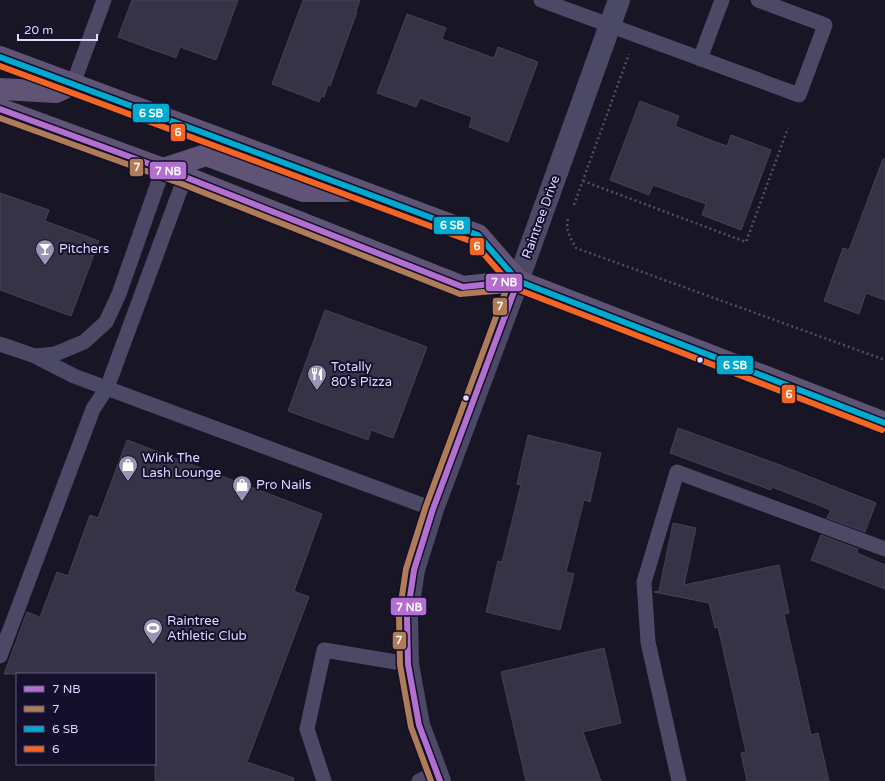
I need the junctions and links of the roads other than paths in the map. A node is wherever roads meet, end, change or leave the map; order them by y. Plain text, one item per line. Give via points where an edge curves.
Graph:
1 (104, 0) edge
2 (541, 0) edge
3 (619, 0) edge
4 (722, 0) edge
5 (758, 0) edge
6 (609, 26) junction
7 (0, 57) edge
8 (700, 59) junction
9 (73, 84) junction
10 (0, 89) edge
11 (0, 109) edge
12 (163, 169) junction
13 (185, 177) junction
14 (362, 191) junction
15 (518, 281) junction
16 (0, 344) edge
17 (35, 356) junction
18 (107, 388) junction
19 (885, 424) edge
20 (433, 509) junction
21 (885, 549) edge
22 (0, 656) edge
23 (408, 664) junction
24 (432, 778) edge
25 (324, 781) edge
26 (679, 781) edge

1 - 9 lane
2 - 6 lane
3 - 6 street, Raintree Drive
4 - 8 lane
5 - 8 lane via 825,25 799,95
6 - 8 lane
6 - 15 street, Raintree Drive
7 - 9 main road
9 - 10 main road via 56,92
9 - 14 main road
11 - 12 main road
12 - 13 main road
12 - 14 main road via 206,155 303,191
12 - 17 lane via 119,294 106,322 84,342 55,354
13 - 15 main road via 463,287
13 - 18 lane
14 - 15 main road via 478,235
15 - 19 main road
15 - 20 street, Raintree Drive
16 - 17 lane
17 - 18 lane via 74,376
18 - 20 lane
18 - 22 lane via 93,409
20 - 23 street, Raintree Drive via 414,570 407,618
21 - 26 lane via 677,472 644,582 648,642
23 - 24 street, Raintree Drive
23 - 25 lane via 324,650 307,729

